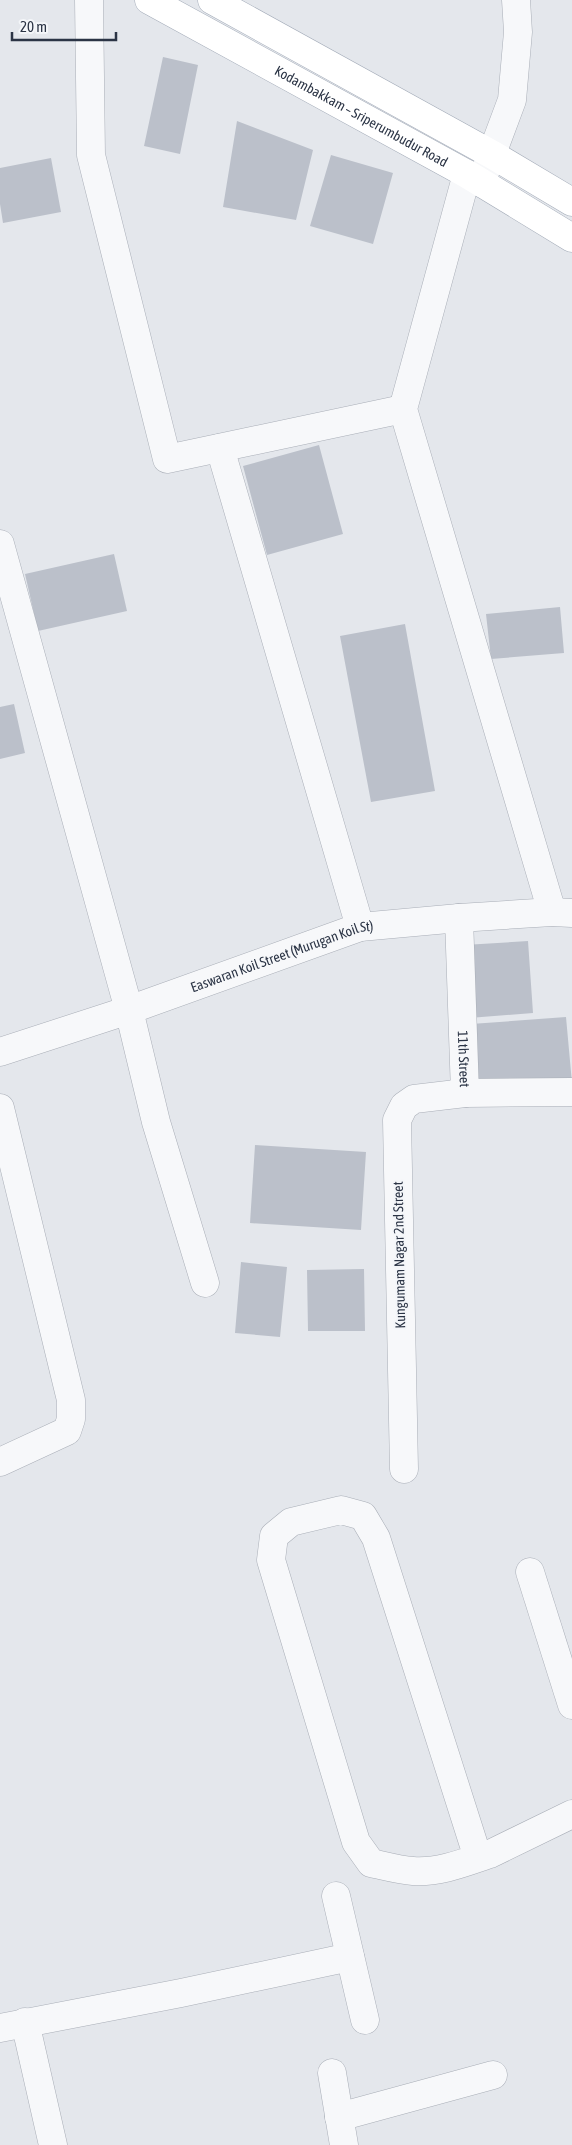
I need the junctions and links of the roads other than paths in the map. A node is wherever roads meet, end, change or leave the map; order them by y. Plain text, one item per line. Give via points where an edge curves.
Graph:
1 (89, 0) edge
2 (149, 0) edge
3 (212, 0) edge
4 (516, 0) edge
5 (493, 155) junction
6 (474, 179) junction
7 (572, 202) edge
8 (572, 238) edge
9 (404, 409) junction
10 (220, 448) junction
11 (0, 544) edge
12 (562, 912) edge
13 (458, 918) junction
14 (360, 926) junction
15 (129, 1010) junction
16 (0, 1052) edge
17 (572, 1092) edge
18 (465, 1093) junction
19 (0, 1108) edge
20 (205, 1283) dead end
21 (0, 1462) edge
22 (404, 1469) dead end
23 (530, 1572) dead end
24 (572, 1705) edge
25 (572, 1814) edge
26 (478, 1858) junction
27 (336, 1896) dead end
28 (350, 1957) junction
29 (365, 2020) dead end
30 (13, 2025) edge
31 (332, 2074) dead end
32 (492, 2075) dead end
33 (339, 2116) junction
34 (53, 2145) edge
35 (344, 2145) edge

1 - 10 street via 91,155 167,459
2 - 6 main road, Kodambakkam – Sriperumbudur Road
3 - 5 main road
4 - 5 street via 518,32 512,100
5 - 6 street
5 - 7 main road
6 - 8 main road, Kodambakkam – Sriperumbudur Road
6 - 9 street
9 - 10 street
9 - 12 street
10 - 14 street
11 - 15 street
12 - 13 street, Easwaran Koil Street (Murugan Koil St)
13 - 14 street, Easwaran Koil Street (Murugan Koil St)
13 - 18 street, 11th Street
14 - 15 street, Easwaran Koil Street (Murugan Koil St)
15 - 16 street, Easwaran Koil Street (Murugan Koil St)
15 - 20 street via 156,1122
17 - 18 street, 11th Street
18 - 22 street, Kungumam Nagar 2nd Street via 414,1099 404,1106 398,1120
19 - 21 street via 71,1400 67,1431
23 - 24 street
25 - 26 street
26 - 26 street via 443,1869 414,1872 371,1863 356,1842 271,1560 274,1536 291,1522 341,1510 363,1516 376,1538
27 - 28 street
28 - 29 street
28 - 30 street via 181,1994
30 - 34 street
31 - 33 street
32 - 33 street
33 - 35 street

